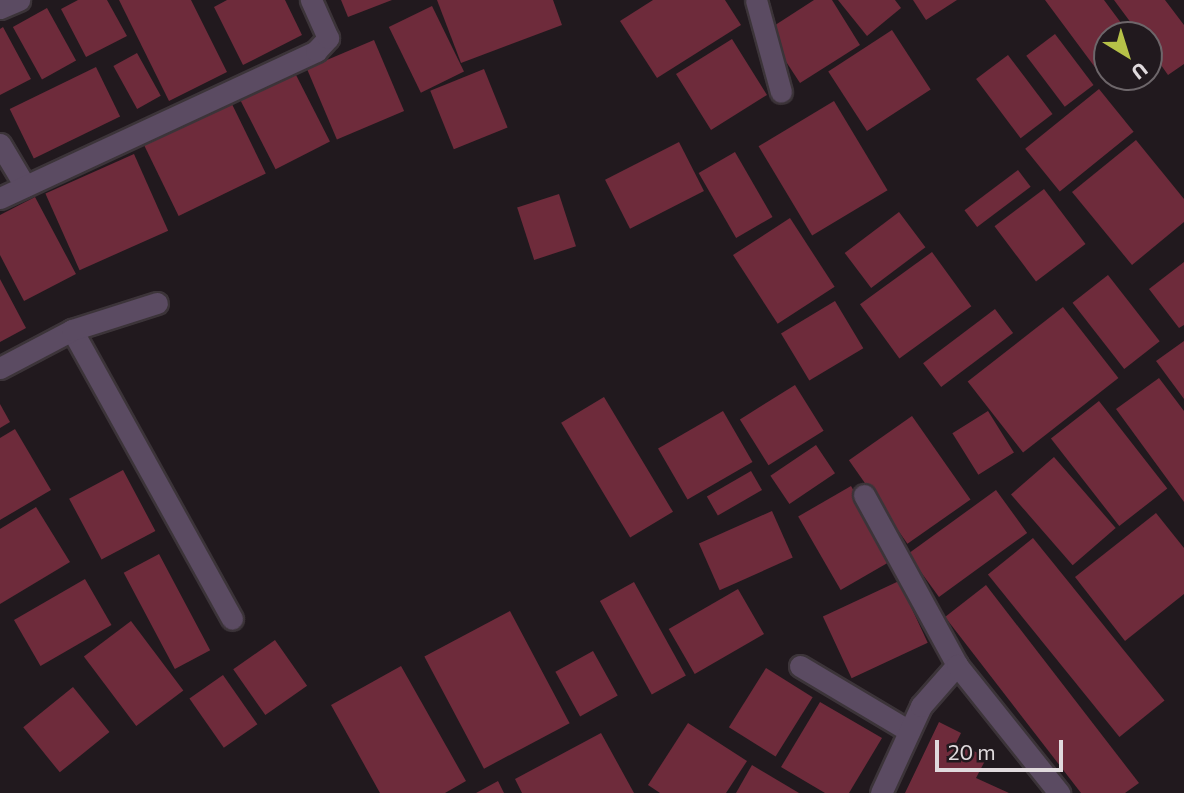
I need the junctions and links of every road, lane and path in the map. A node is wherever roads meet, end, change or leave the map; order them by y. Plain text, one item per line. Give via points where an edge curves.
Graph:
1 (19, 0) edge
2 (311, 0) edge
3 (756, 0) edge
4 (0, 8) edge
5 (781, 92) dead end
6 (0, 144) edge
7 (25, 186) junction
8 (0, 198) edge
9 (157, 303) dead end
10 (72, 330) junction
11 (0, 368) edge
12 (864, 495) dead end
13 (232, 619) dead end
14 (957, 665) junction
15 (800, 666) dead end
16 (909, 731) junction
17 (881, 793) edge
18 (1059, 793) edge

1 - 4 street
2 - 7 street via 328,38 316,51
3 - 5 street
6 - 7 street
7 - 8 street
9 - 10 street
10 - 11 street
10 - 13 street
12 - 14 street
14 - 16 street via 921,706
14 - 18 street
15 - 16 street
16 - 17 street

